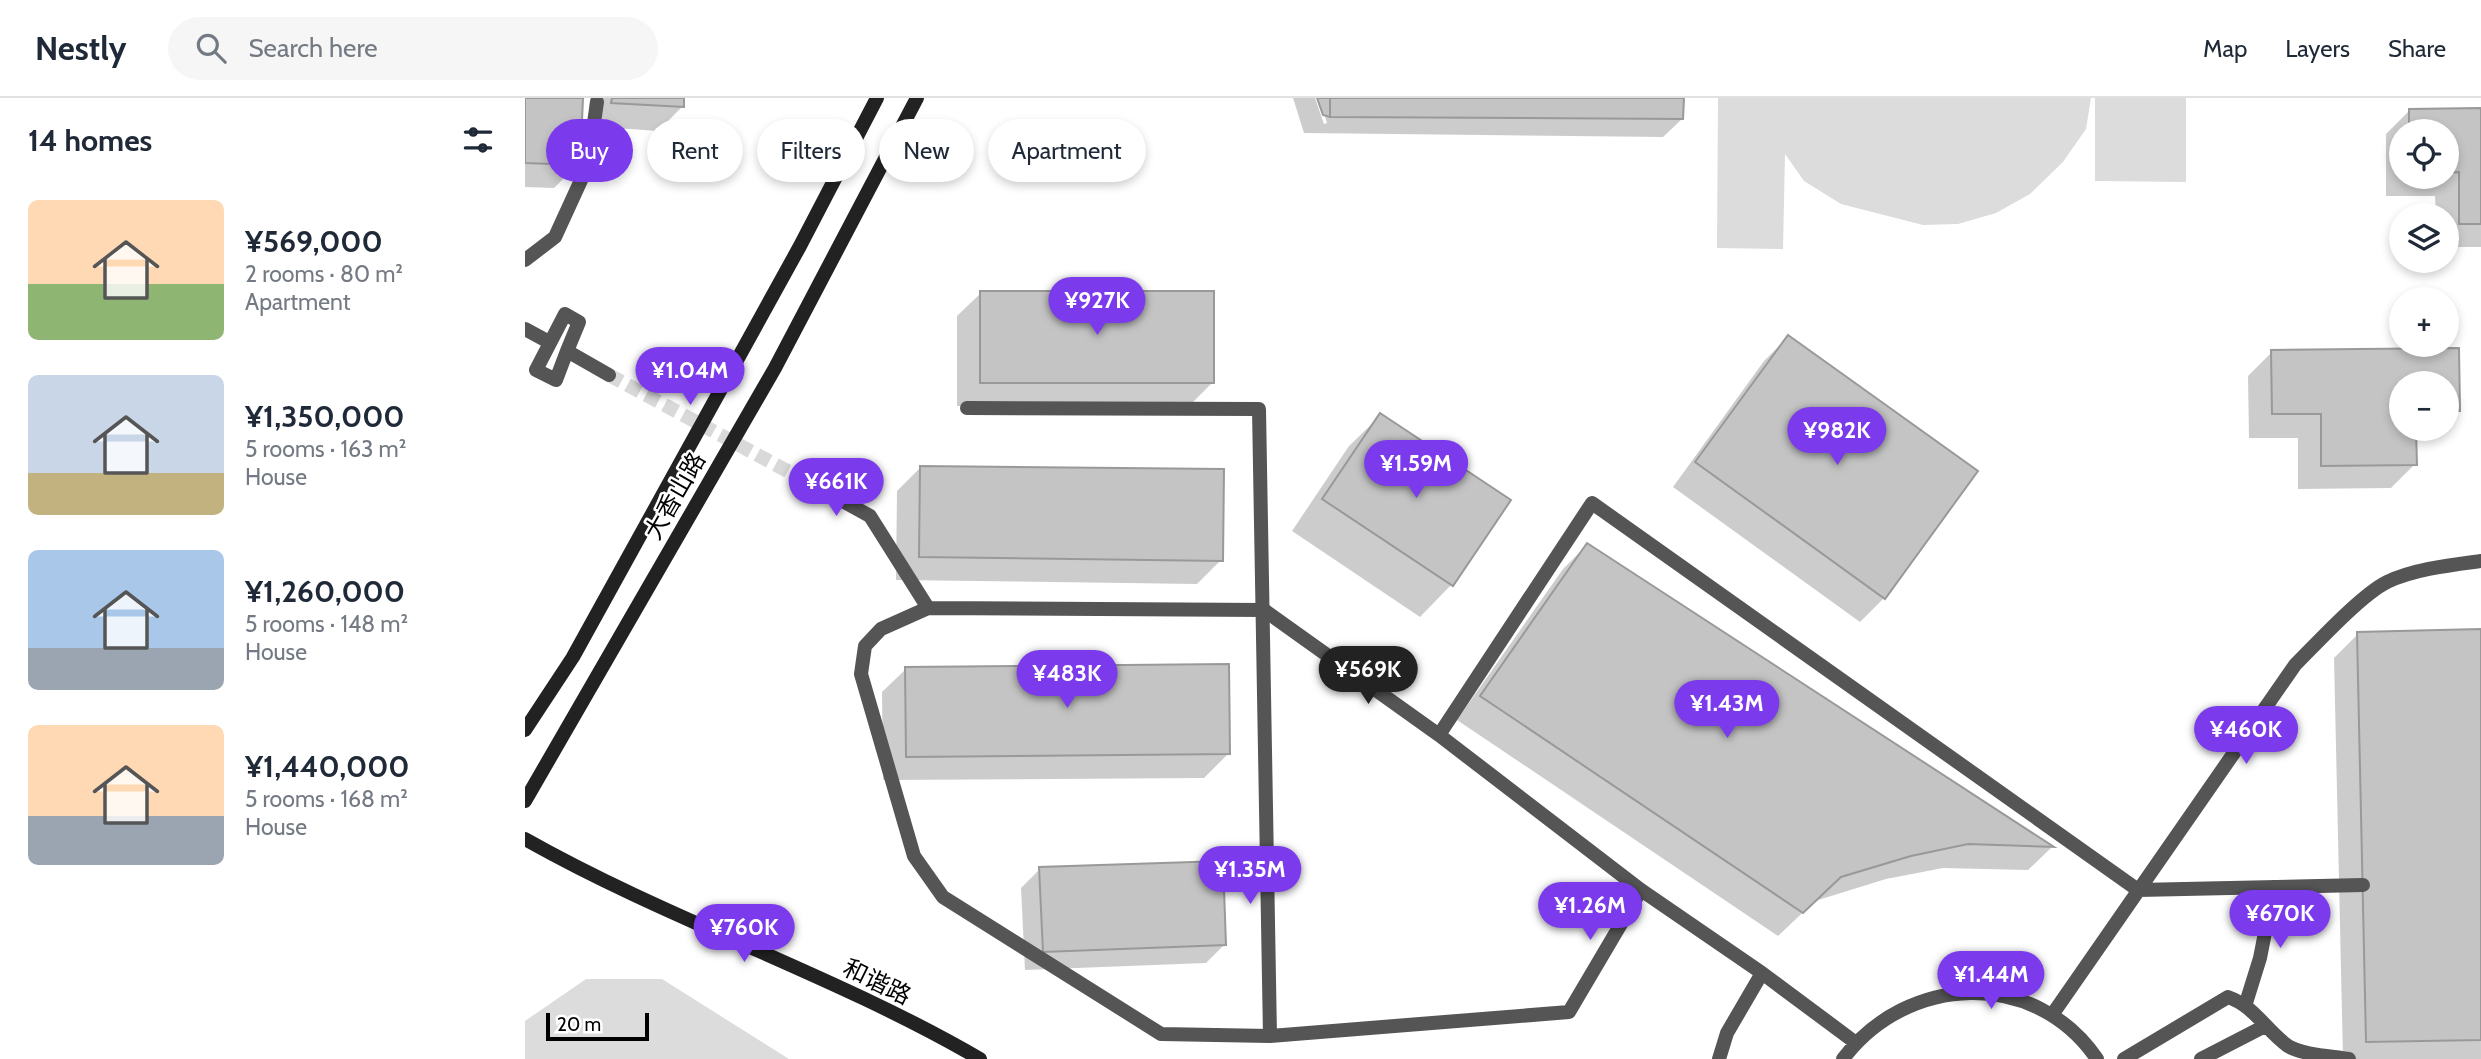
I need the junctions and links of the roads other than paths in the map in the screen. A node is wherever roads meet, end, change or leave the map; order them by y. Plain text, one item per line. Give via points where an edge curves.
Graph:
1 (877, 98) edge
2 (917, 98) edge
3 (597, 102) dead end
4 (525, 260) edge
5 (525, 329) edge
6 (549, 342) junction
7 (567, 351) junction
8 (609, 375) tunnel mouth
9 (967, 408) dead end
10 (819, 488) tunnel mouth
11 (2481, 561) edge
12 (928, 608) junction
13 (1264, 610) junction
14 (525, 730) edge
15 (1439, 735) junction
16 (525, 800) edge
17 (525, 839) edge
18 (2363, 886) dead end
19 (2274, 887) junction
20 (1640, 890) junction
21 (2138, 890) junction
22 (1762, 973) junction
23 (2245, 1003) junction
24 (2052, 1015) junction
25 (2265, 1026) junction
26 (1270, 1036) junction
27 (1856, 1043) junction
28 (980, 1059) edge
29 (1719, 1059) edge
30 (1843, 1059) edge
31 (2097, 1059) edge
32 (2124, 1059) edge
33 (2201, 1059) edge
34 (2349, 1059) edge

1 - 14 main road, 大香山路 via 573,656
2 - 16 main road, 大香山路 via 781,357
3 - 4 street via 589,165 555,237
5 - 6 street
6 - 7 street via 565,314 579,322
6 - 7 street via 536,370 556,380
7 - 8 street
9 - 13 street via 1259,409
10 - 12 street via 870,516
11 - 21 street via 2386,582 2339,622 2295,665
12 - 13 street
12 - 26 street via 881,629 865,646 860,674 914,856 943,897 1161,1034
13 - 15 street
13 - 26 street
15 - 20 street
15 - 21 street via 1592,503
17 - 28 main road, 和谐路 via 587,875 860,998
18 - 19 street
19 - 21 street
19 - 23 street via 2260,958
20 - 22 street
20 - 26 street via 1569,1012
21 - 24 street
22 - 27 street
22 - 29 street via 1727,1033
23 - 25 street
23 - 32 street via 2228,996
24 - 27 street via 1993,994 1933,996 1878,1022
24 - 31 street
25 - 33 street
25 - 34 street via 2291,1048
27 - 30 street

